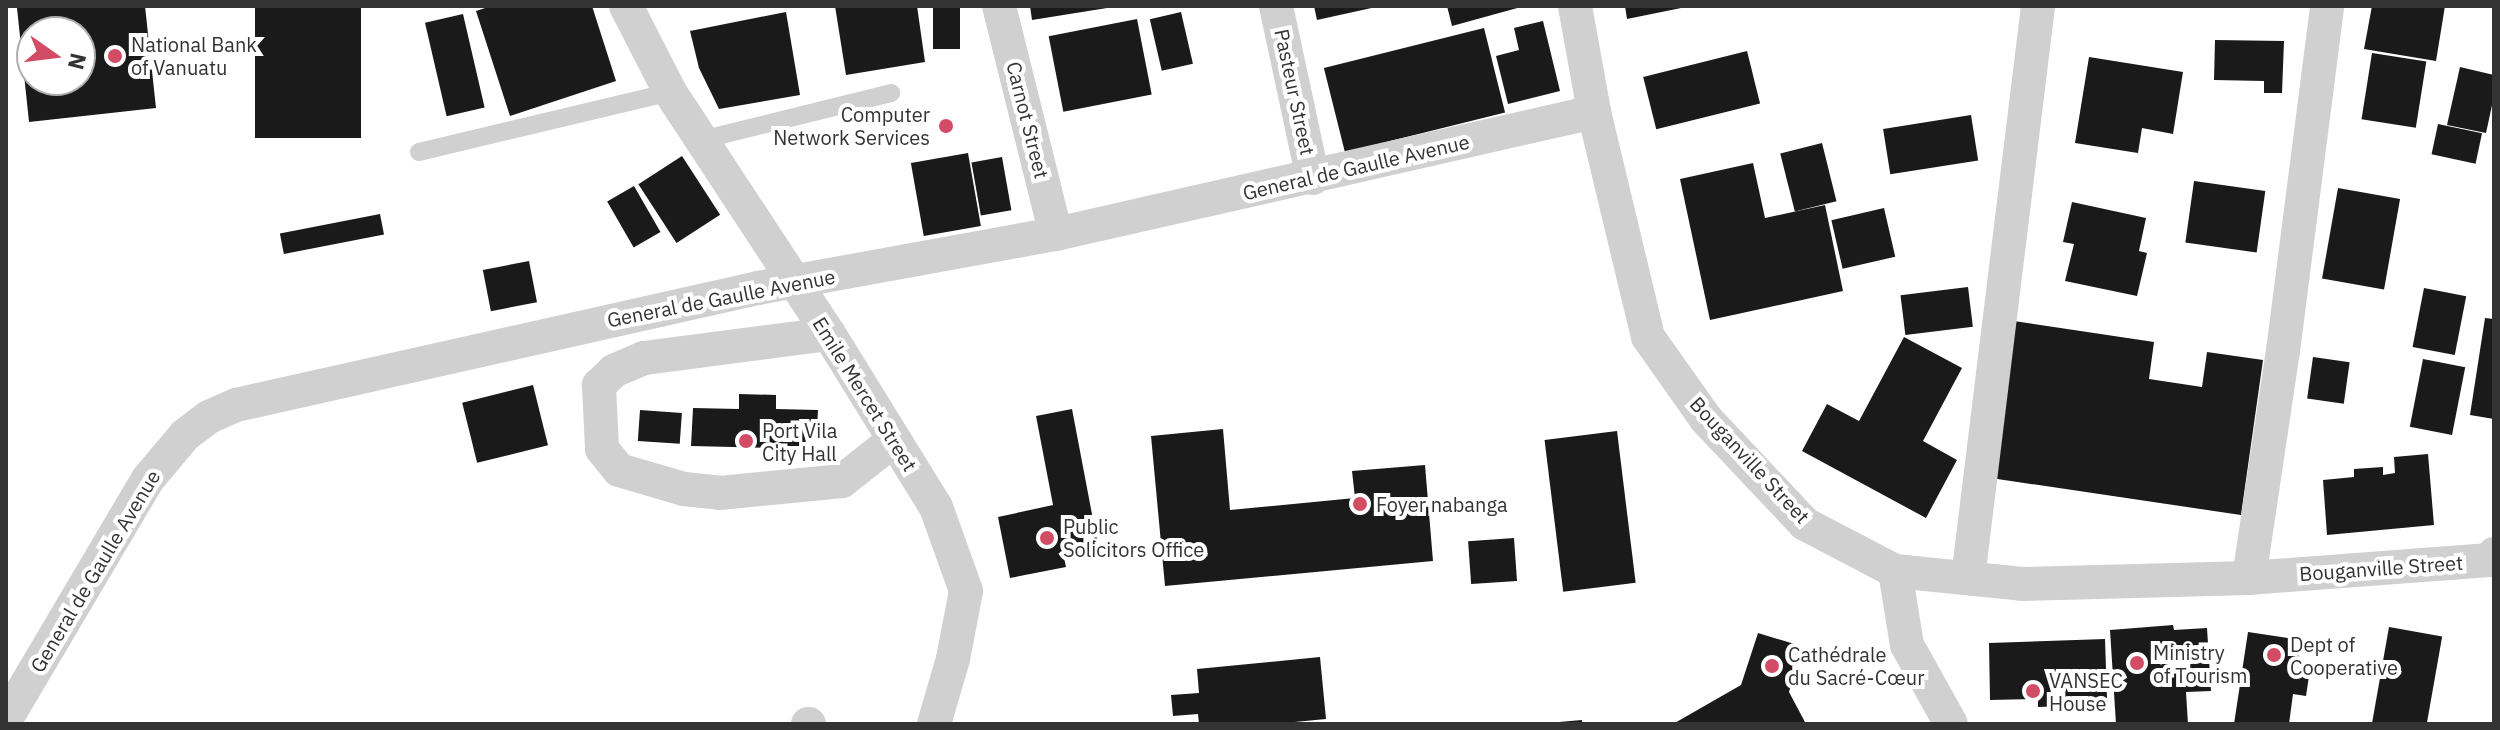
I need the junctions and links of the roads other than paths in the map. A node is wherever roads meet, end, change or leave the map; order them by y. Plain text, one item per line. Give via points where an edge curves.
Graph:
1 (626, 6) edge
2 (999, 6) edge
3 (1276, 6) edge
4 (1575, 6) edge
5 (2038, 6) edge
6 (2327, 6) edge
7 (670, 92) junction
8 (891, 93) dead end
9 (1594, 112) junction
10 (701, 140) junction
11 (419, 152) dead end
12 (1313, 178) junction
13 (1056, 234) junction
14 (794, 282) junction
15 (829, 334) junction
16 (894, 440) junction
17 (2492, 560) edge
18 (1895, 571) junction
19 (1968, 578) junction
20 (2249, 578) junction
21 (6, 719) edge
22 (934, 724) edge
23 (1951, 724) edge

1 - 7 street, Emile Mercet Street
2 - 13 street, Carnot Street
3 - 12 street, Pasteur Street
4 - 9 street, Bouganville Street
5 - 19 street
6 - 20 street
7 - 10 street, Emile Mercet Street
7 - 11 lane
8 - 10 lane
9 - 12 street, General de Gaulle Avenue
9 - 18 street, Bouganville Street via 1648,337 1706,419 1805,524
10 - 14 street, Emile Mercet Street
12 - 13 street, General de Gaulle Avenue
13 - 14 street, General de Gaulle Avenue
14 - 15 street, Emile Mercet Street
14 - 21 street, General de Gaulle Avenue via 321,384 209,417 185,435 148,479
15 - 16 street, Emile Mercet Street
15 - 16 street via 644,358 614,371 599,385 602,449 619,470 684,489 720,493 842,481
16 - 22 street, Emile Mercet Street via 936,507 966,591
17 - 20 street, Bouganville Street
18 - 19 street, Bouganville Street
18 - 23 street via 1907,645
19 - 20 street, Bouganville Street via 2022,584

